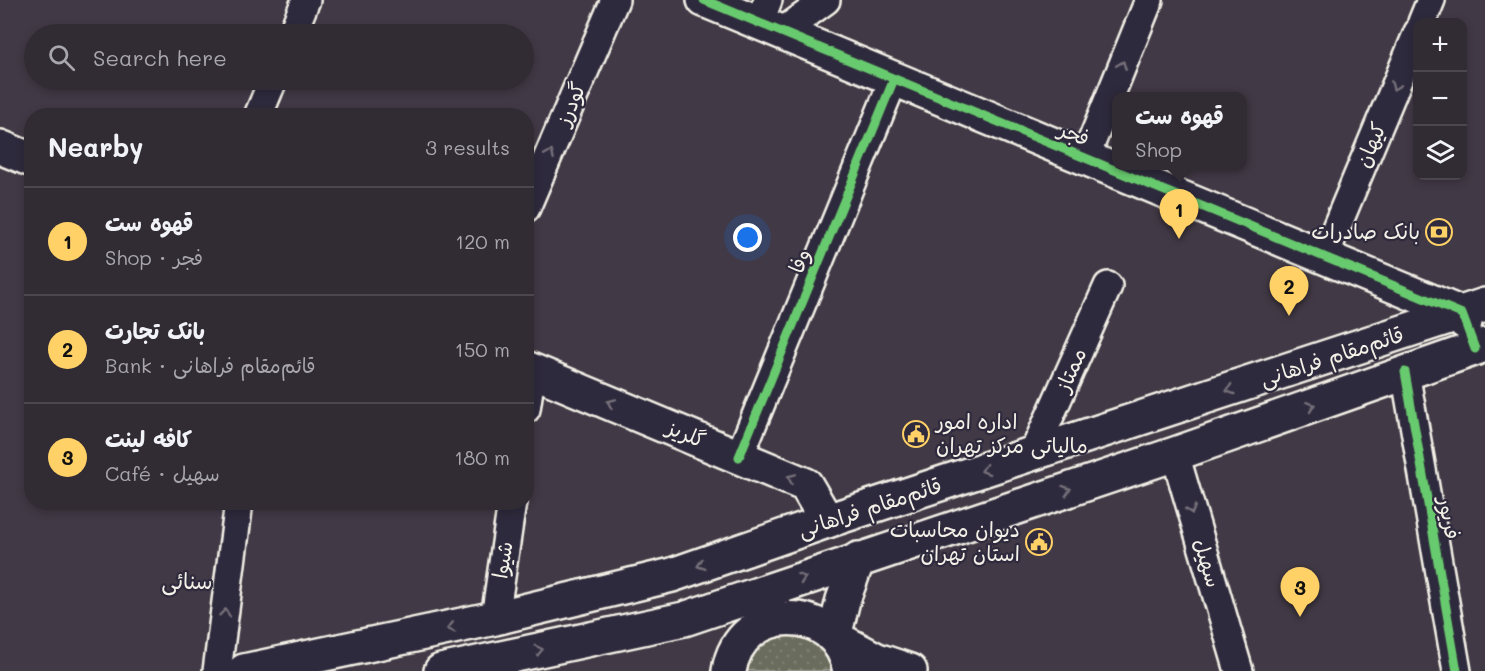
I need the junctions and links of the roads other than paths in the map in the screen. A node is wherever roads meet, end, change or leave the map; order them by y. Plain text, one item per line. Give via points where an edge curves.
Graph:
1 (306, 0) edge
2 (615, 0) edge
3 (704, 0) edge
4 (826, 0) edge
5 (1149, 0) edge
6 (1431, 0) edge
7 (769, 18) edge
8 (1424, 18) edge
9 (296, 24) edge
10 (1413, 44) edge
11 (894, 79) junction
12 (269, 90) edge
13 (261, 108) edge
14 (1, 152) edge
15 (24, 158) edge
16 (1085, 158) junction
17 (1112, 169) edge
18 (1114, 170) edge
19 (534, 189) edge
20 (1324, 257) junction
21 (1108, 286) dead end
22 (1474, 310) edge
23 (1480, 347) edge
24 (534, 371) edge
25 (1405, 372) junction
26 (1033, 454) junction
27 (1175, 454) junction
28 (739, 457) junction
29 (238, 510) edge
30 (511, 510) edge
31 (827, 521) junction
32 (737, 552) junction
33 (858, 560) junction
34 (747, 597) junction
35 (495, 618) junction
36 (834, 637) junction
37 (731, 663) edge
38 (217, 671) edge
39 (244, 671) edge
40 (441, 671) edge
41 (850, 671) edge
42 (910, 671) edge
43 (1239, 671) edge
44 (1457, 671) edge

1 - 9 street
19 -> 2 street, گودرز
3 - 7 main road, فجر
4 - 7 street
16 -> 5 street
6 - 8 street
7 - 11 main road, فجر
10 -> 20 street, کیهان
11 - 16 main road, فجر
11 - 28 street, وفا
12 - 13 street
14 - 15 main road
16 - 17 main road, فجر
18 - 20 main road, فجر
20 - 22 main road, فجر
21 - 26 street, ممتاز
22 - 23 main road
22 -> 26 main road, قائم‌مقام فراهانی
23 - 25 main road, قائم‌مقام فراهانی
28 -> 24 main road, گلریز
27 -> 25 main road, قائم‌مقام فراهانی
25 - 44 street, فریور
26 -> 31 main road, قائم‌مقام فراهانی
33 -> 27 main road, قائم‌مقام فراهانی
27 -> 43 street, سهیل
31 -> 28 main road, گلریز via 806,485
38 -> 29 street
30 - 35 street, شیوا
31 - 32 main road, قائم‌مقام فراهانی
32 - 34 main road
32 -> 35 main road, قائم‌مقام فراهانی via 672,575
34 -> 33 main road, قائم‌مقام فراهانی
33 - 36 main road
34 - 37 main road
40 -> 34 main road, قائم‌مقام فراهانی via 684,619
35 -> 39 main road, قائم‌مقام فراهانی
36 - 37 main road via 805,620 770,621 742,640
36 - 41 main road via 844,651
36 - 42 main road via 877,660

